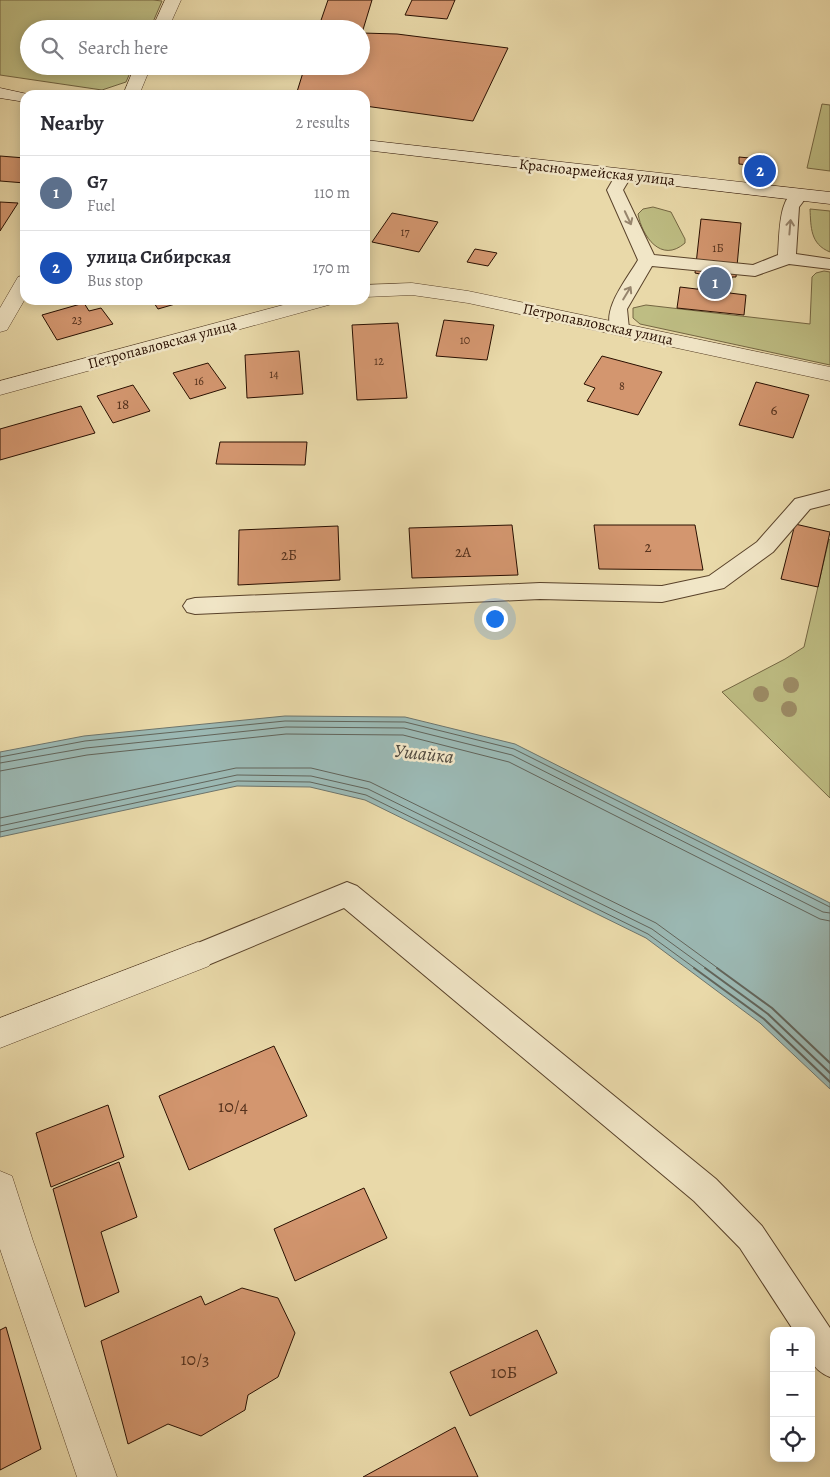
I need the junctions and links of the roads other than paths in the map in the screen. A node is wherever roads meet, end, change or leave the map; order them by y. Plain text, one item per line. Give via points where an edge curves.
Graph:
1 (173, 0) edge
2 (164, 20) edge
3 (139, 75) edge
4 (133, 90) edge
5 (0, 93) edge
6 (20, 96) edge
7 (370, 146) edge
8 (624, 175) junction
9 (800, 195) junction
10 (830, 198) edge
11 (787, 258) junction
12 (647, 260) junction
13 (830, 264) edge
14 (20, 290) edge
15 (370, 291) edge
16 (307, 305) edge
17 (0, 326) edge
18 (620, 328) junction
19 (830, 374) edge
20 (0, 388) edge
21 (830, 497) edge
22 (195, 606) dead end
23 (198, 956) joint
24 (0, 1034) edge
25 (0, 1188) edge
26 (7, 1245) edge
27 (830, 1360) edge
28 (97, 1477) edge

1 - 2 street
3 - 4 street
5 - 6 street
7 - 8 street, Красноармейская улица
8 - 9 street, Красноармейская улица
8 -> 12 lane via 615,190
9 - 10 street, Красноармейская улица
11 -> 9 lane via 792,206
11 - 12 lane via 755,271
11 - 13 lane
18 -> 12 lane via 618,309
14 - 17 street
15 - 18 street, Петропавловская улица via 412,290 468,297
16 - 20 street, Петропавловская улица
18 - 19 street, Петропавловская улица
21 - 22 lane via 803,504 765,547 716,582 662,594 540,591
23 - 24 street
23 - 27 lane via 347,894 705,1190 751,1237
25 - 26 street
26 - 28 street

